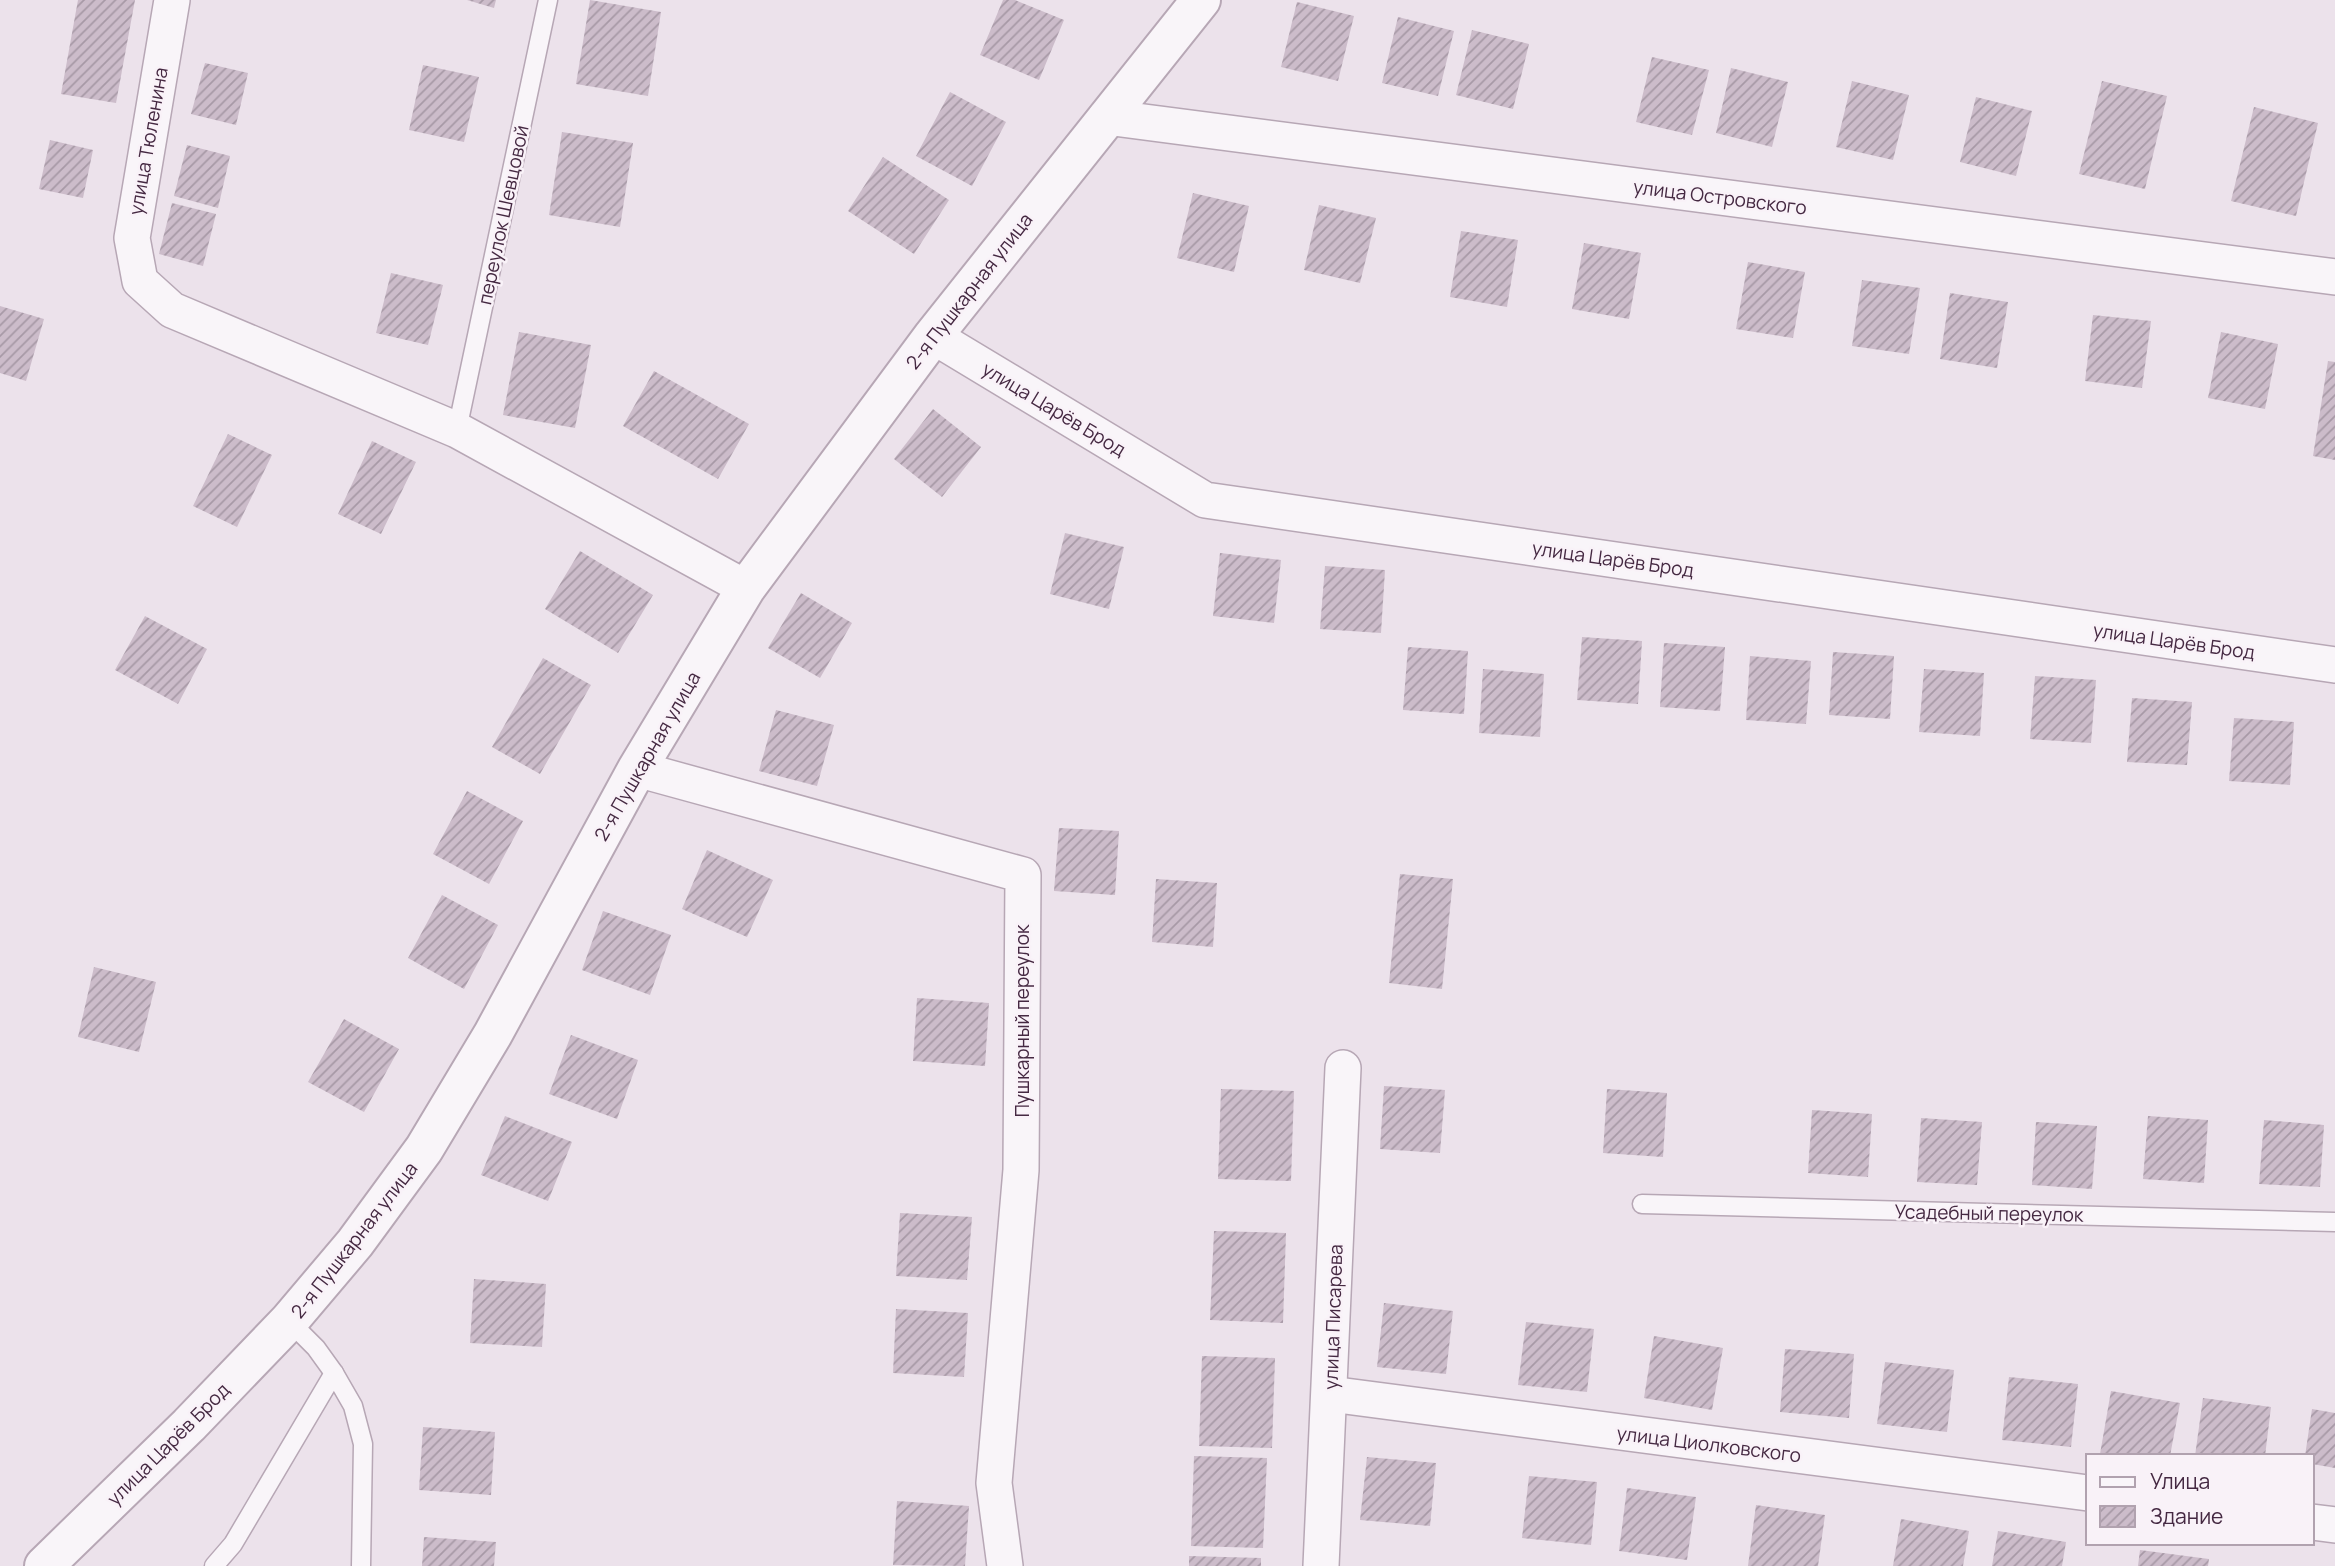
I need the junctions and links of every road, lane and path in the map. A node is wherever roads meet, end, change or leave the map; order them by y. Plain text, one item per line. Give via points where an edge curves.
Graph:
1 (172, 0) edge
2 (548, 0) edge
3 (1201, 0) edge
4 (1106, 117) junction
5 (2335, 277) edge
6 (933, 336) junction
7 (457, 430) junction
8 (746, 588) junction
9 (2335, 665) edge
10 (637, 769) junction
11 (1343, 1068) dead end
12 (1642, 1204) dead end
13 (2335, 1222) edge
14 (289, 1321) junction
15 (334, 1373) junction
16 (1330, 1394) junction
17 (2086, 1493) edge
18 (2314, 1522) edge
19 (2335, 1525) edge
20 (44, 1566) edge
21 (214, 1566) edge
22 (360, 1566) edge
23 (1006, 1566) edge
24 (1321, 1566) edge

1 - 7 street, улица Тюленина via 132,238 140,281 172,310
2 - 7 lane, переулок Шевцовой
3 - 4 street, 2-я Пушкарная улица
4 - 5 street, улица Островского
4 - 6 street, 2-я Пушкарная улица
6 - 8 street, 2-я Пушкарная улица
6 - 9 street, улица Царёв Брод via 1205,500
7 - 8 street
8 - 10 street, 2-я Пушкарная улица
10 - 14 street, 2-я Пушкарная улица via 425,1149
10 - 23 street, Пушкарный переулок via 1023,875 1021,1170 994,1483
11 - 16 street, улица Писарева
12 - 13 lane, Усадебный переулок
14 - 15 lane, 2-я Пушкарная улица
14 - 20 street, улица Царёв Брод
15 - 21 lane via 233,1544
15 - 22 lane, 2-я Пушкарная улица via 353,1406 363,1444
16 - 17 street, улица Циолковского
16 - 24 street, улица Писарева
18 - 19 street

